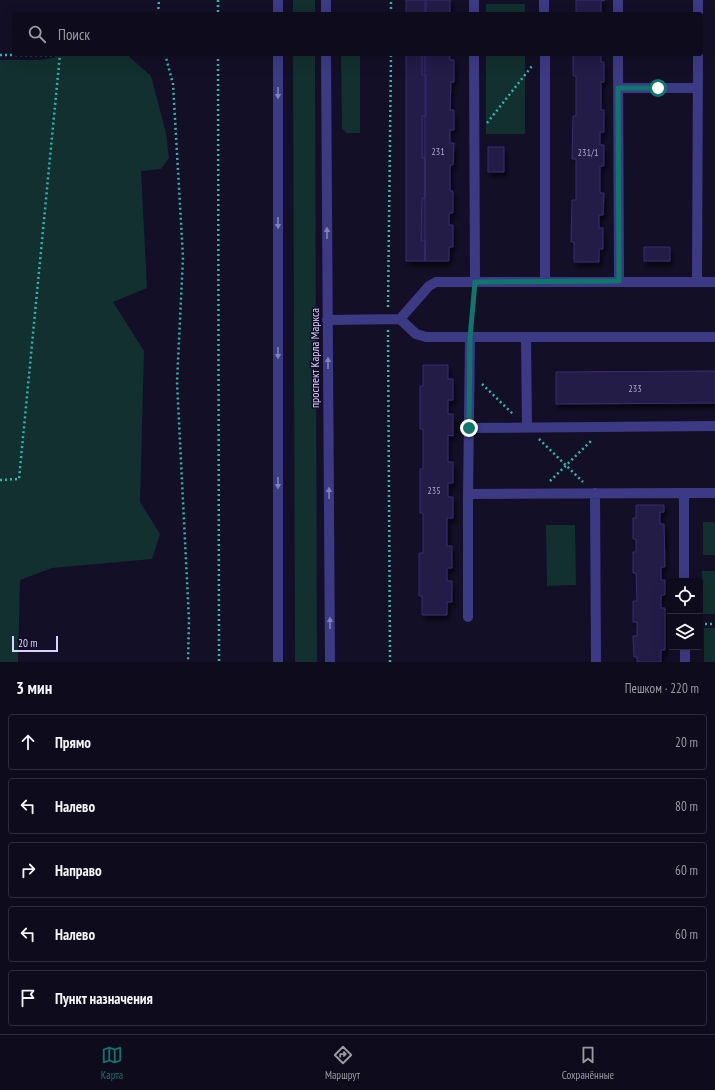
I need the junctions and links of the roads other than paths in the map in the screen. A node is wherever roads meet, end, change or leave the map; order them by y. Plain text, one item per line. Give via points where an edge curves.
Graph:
1 (278, 0) edge
2 (326, 0) edge
3 (474, 0) edge
4 (544, 0) edge
5 (618, 0) edge
6 (698, 0) edge
7 (278, 12) edge
8 (326, 12) edge
9 (474, 12) edge
10 (544, 12) edge
11 (618, 12) edge
12 (698, 12) edge
13 (278, 56) edge
14 (326, 56) edge
15 (474, 56) edge
16 (618, 56) edge
17 (698, 56) edge
18 (541, 57) edge
19 (618, 88) junction
20 (698, 88) junction
21 (545, 281) junction
22 (619, 281) junction
23 (697, 281) junction
24 (475, 282) junction
25 (715, 282) edge
26 (400, 319) junction
27 (327, 320) junction
28 (715, 337) edge
29 (470, 338) junction
30 (526, 338) junction
31 (715, 426) edge
32 (527, 427) junction
33 (469, 428) junction
34 (596, 493) junction
35 (684, 493) junction
36 (715, 493) edge
37 (468, 494) junction
38 (684, 578) edge
39 (468, 617) dead end
40 (685, 650) edge
41 (278, 662) edge
42 (330, 662) edge
43 (596, 662) edge
44 (685, 662) edge

1 - 7 street
2 - 8 street
3 - 9 street
4 - 10 street
5 - 11 street
6 - 12 street
13 -> 41 street
27 -> 14 street, проспект Карла Маркса
15 - 24 street
16 - 19 street
17 - 20 street
18 - 21 street
19 - 20 street
19 - 22 street
20 - 23 street
21 - 22 street
21 - 24 street
22 - 23 street
23 - 25 street
24 - 26 street via 436,282 429,286
26 - 27 street
26 - 29 street via 416,334 426,337
42 -> 27 street, проспект Карла Маркса
28 - 30 street
29 - 30 street
29 - 33 street
30 - 32 street
31 - 32 street
32 - 33 street
33 - 37 street
34 - 35 street
34 - 37 street
34 - 43 street
35 - 36 street
35 - 38 street
37 - 39 street
40 - 44 street

